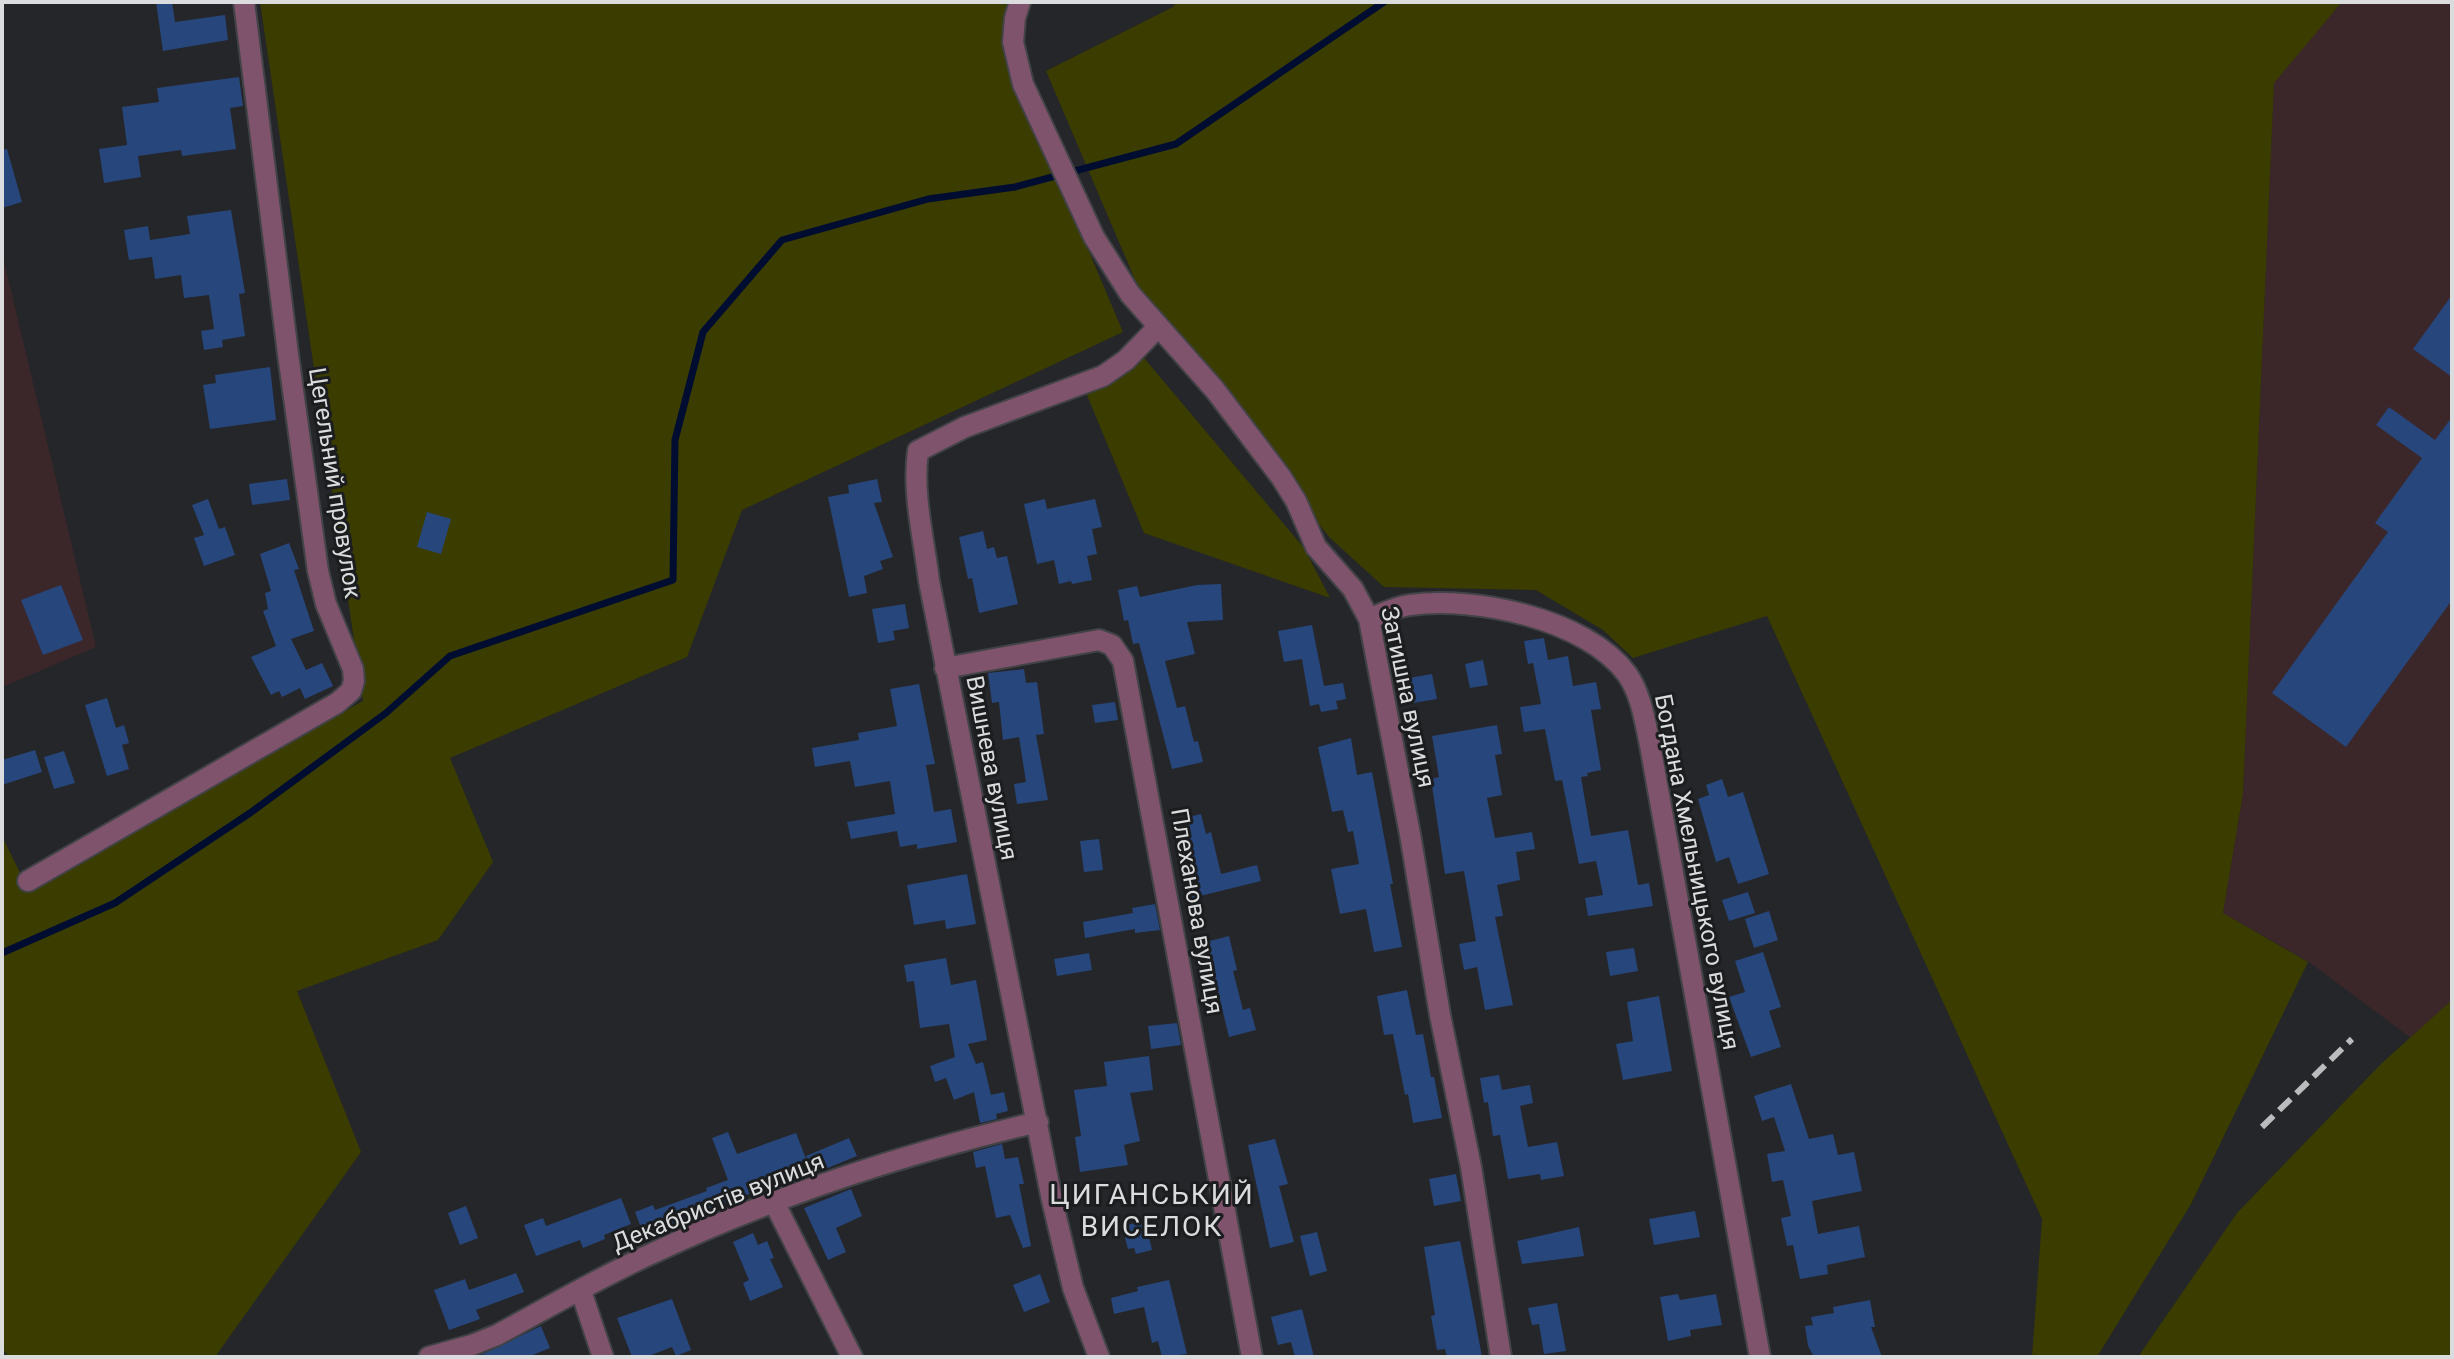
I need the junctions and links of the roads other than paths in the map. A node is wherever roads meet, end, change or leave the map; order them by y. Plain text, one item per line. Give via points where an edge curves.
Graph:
1 (244, 2) edge
2 (1020, 2) edge
3 (1158, 327) junction
4 (1369, 619) junction
5 (945, 668) junction
6 (28, 881) dead end
7 (1038, 1122) junction
8 (774, 1202) junction
9 (581, 1291) junction
10 (429, 1357) edge
11 (603, 1357) edge
12 (852, 1357) edge
13 (1099, 1357) edge
14 (1252, 1357) edge
15 (1501, 1357) edge
16 (1760, 1357) edge

1 - 6 street, Цегельний провулок via 319,578 354,681 337,703
2 - 3 street, Затишна вулиця via 1014,53 1023,84 1094,237
3 - 4 street, Затишна вулиця via 1215,390 1289,489 1316,547 1353,589
3 - 5 street, Вишнева вулиця via 1103,376 965,427 918,451 918,496
4 - 15 street, Затишна вулиця
4 - 16 street, Богдана Хмельницького вулиця via 1397,608 1434,604 1534,618 1588,639 1630,679 1650,745
5 - 7 street, Вишнева вулиця
5 - 14 street, Плеханова вулиця via 1099,640 1112,645 1123,661
7 - 8 street, Декабристів вулиця
7 - 13 street, Вишнева вулиця via 1065,1260
8 - 9 street, Декабристів вулиця via 654,1252
8 - 12 street
9 - 10 street, Декабристів вулиця via 489,1338
9 - 11 street

